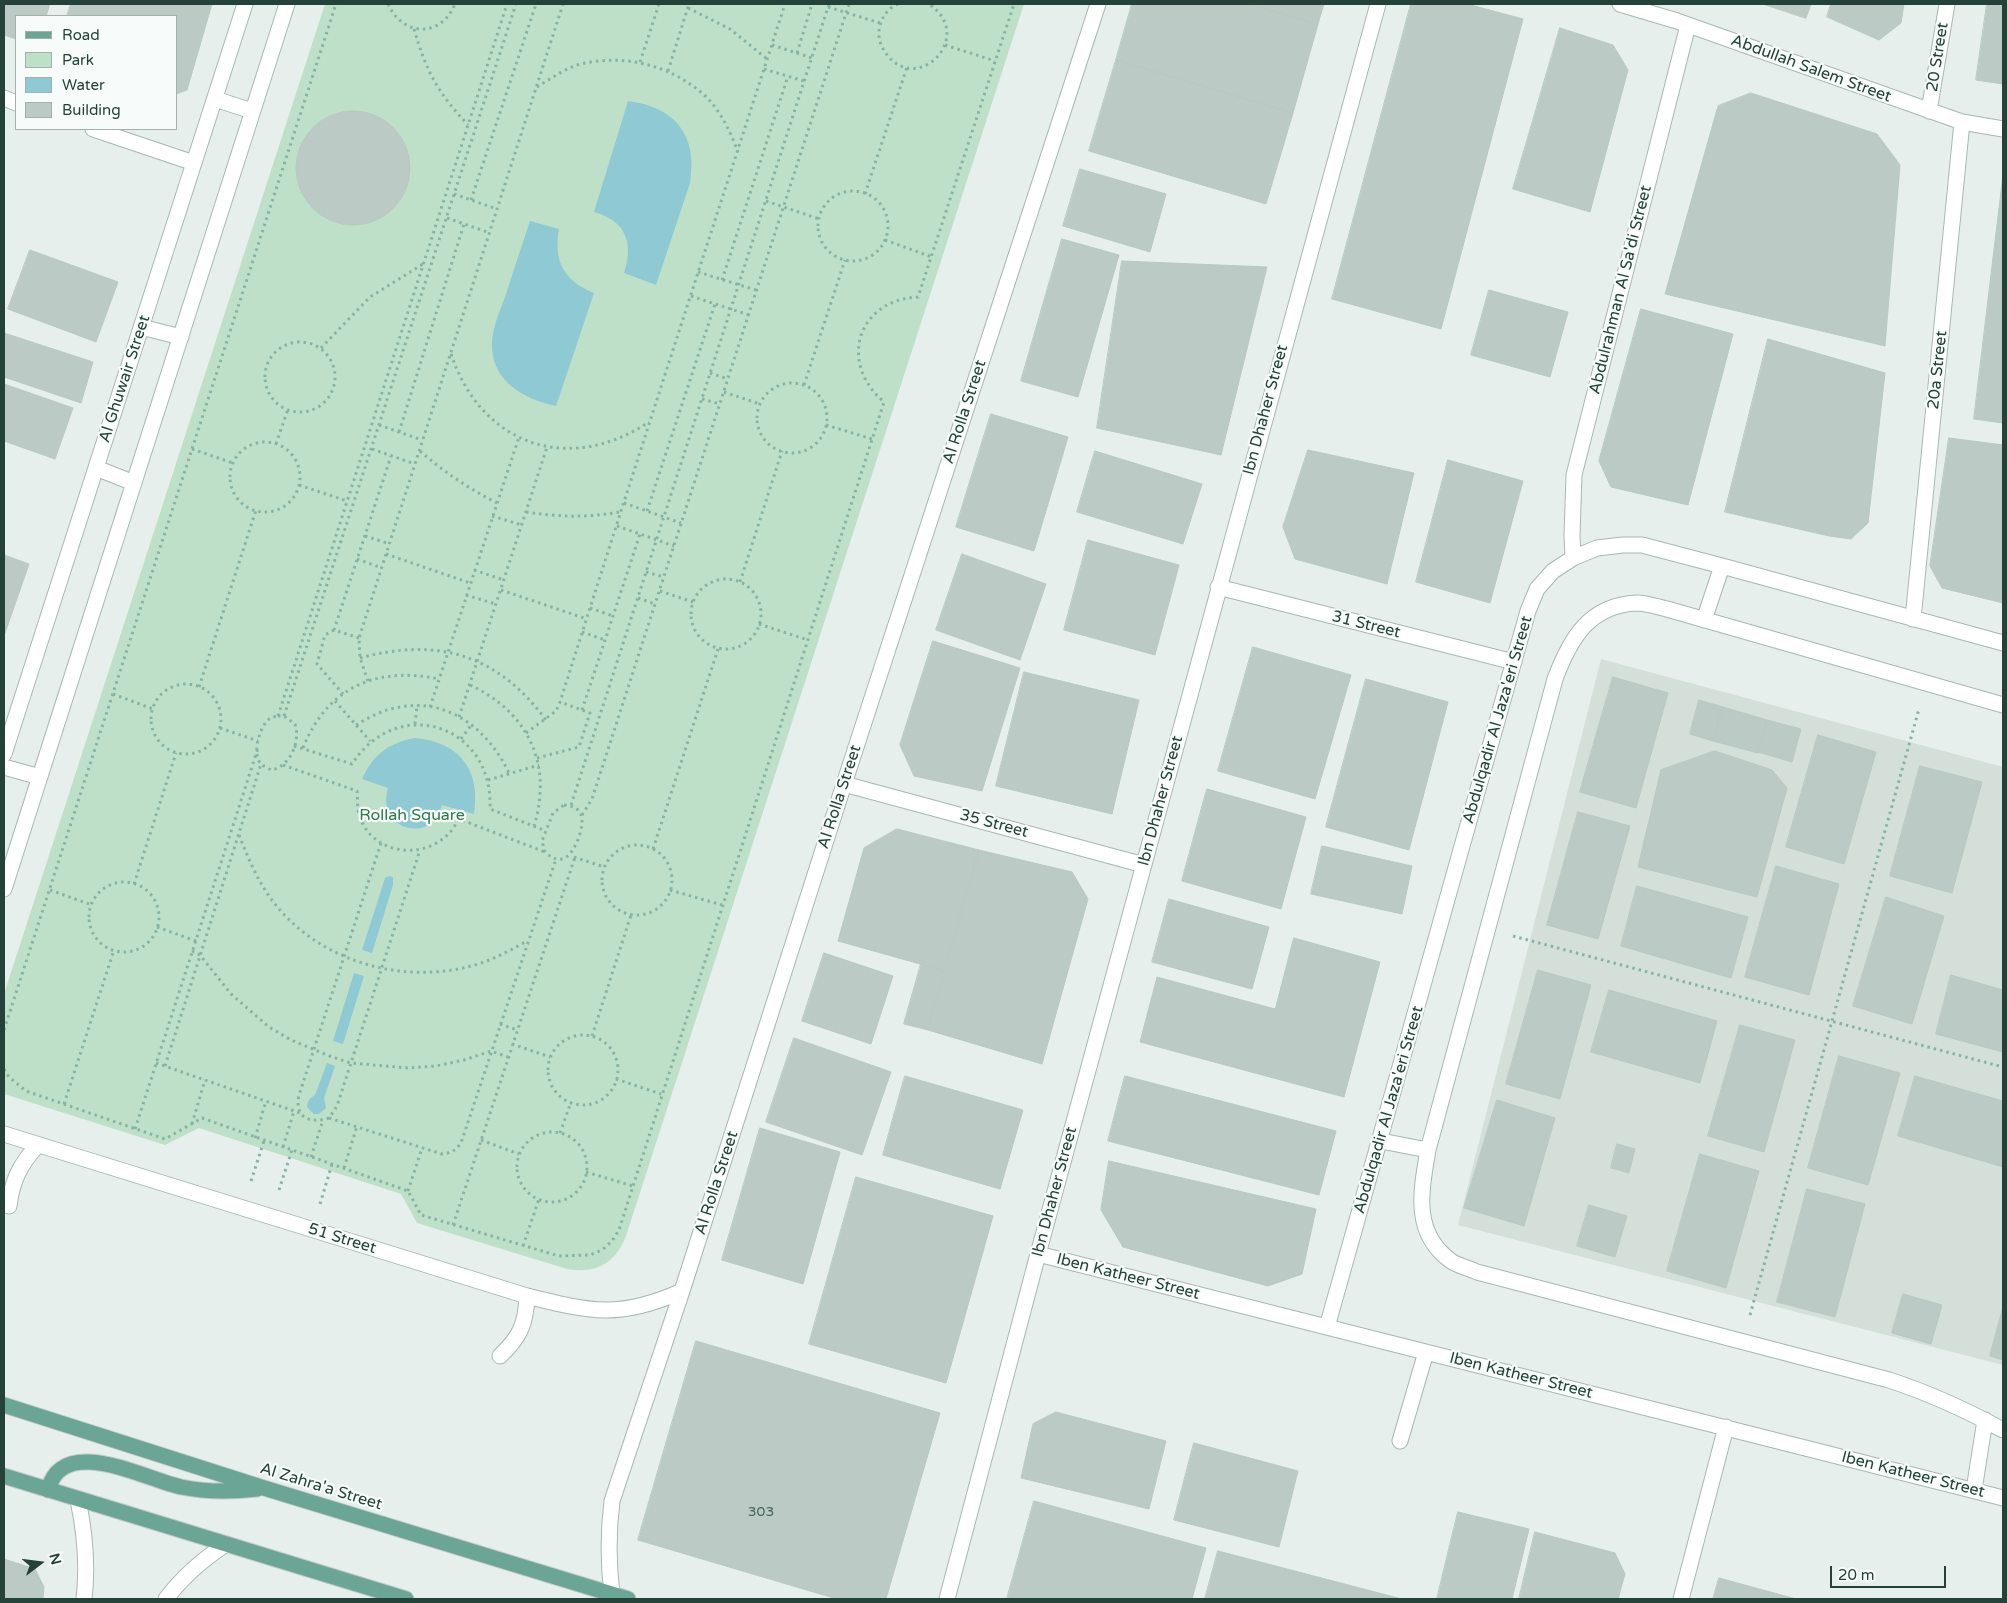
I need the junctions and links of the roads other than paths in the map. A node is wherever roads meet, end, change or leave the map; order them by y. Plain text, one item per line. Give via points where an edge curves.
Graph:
1 (246, 4) edge
2 (287, 4) edge
3 (1098, 4) edge
4 (1378, 4) edge
5 (1620, 4) edge
6 (1947, 4) edge
7 (1688, 25) junction
8 (215, 99) junction
9 (252, 111) junction
10 (1929, 111) junction
11 (1962, 122) junction
12 (2003, 129) edge
13 (96, 130) edge
14 (194, 163) junction
15 (141, 327) junction
16 (180, 337) junction
17 (96, 468) junction
18 (134, 483) junction
19 (1573, 558) junction
20 (1722, 566) junction
21 (1218, 587) junction
22 (1913, 619) junction
23 (1704, 620) junction
24 (2003, 643) edge
25 (1514, 662) junction
26 (2003, 705) edge
27 (4, 754) edge
28 (4, 767) edge
29 (40, 777) junction
30 (844, 784) junction
31 (1144, 865) junction
32 (4, 889) edge
33 (4, 1134) edge
34 (1381, 1142) junction
35 (38, 1145) junction
36 (1428, 1150) junction
37 (9, 1206) dead end
38 (1038, 1254) junction
39 (682, 1291) junction
40 (528, 1296) junction
41 (1327, 1327) junction
42 (1426, 1352) junction
43 (500, 1356) dead end
44 (4, 1406) edge
45 (1985, 1420) junction
46 (1726, 1427) junction
47 (2003, 1430) edge
48 (1400, 1441) dead end
49 (4, 1476) edge
50 (264, 1488) junction
51 (48, 1490) junction
52 (1974, 1490) junction
53 (2003, 1498) edge
54 (78, 1500) junction
55 (226, 1544) junction
56 (612, 1594) junction
57 (84, 1599) edge
58 (166, 1599) edge
59 (406, 1599) edge
60 (628, 1599) edge
61 (947, 1599) edge
62 (1681, 1599) edge

1 - 8 street, Al Ghuwair Street
2 - 9 street
3 - 30 street, Al Rolla Street
4 - 21 street, Ibn Dhaher Street
5 - 7 street, Abdullah Salem Street
6 - 10 street, 20 Street
7 - 10 street, Abdullah Salem Street
7 - 19 street, Abdulrahman Al Sa'di Street via 1574,475
8 - 9 street
8 - 14 street, Al Ghuwair Street
9 - 16 street
10 - 11 street, Abdullah Salem Street
11 - 12 street, Abdullah Salem Street
11 - 22 street, 20a Street
13 - 14 street
14 - 15 street, Al Ghuwair Street
15 - 16 street
15 - 17 street, Al Ghuwair Street
16 - 18 street
17 - 18 street
17 - 27 street, Al Ghuwair Street
18 - 29 street
19 - 20 street, Abdulqadir Al Jaza'eri Street via 1597,548 1642,546
19 - 25 street, Abdulqadir Al Jaza'eri Street via 1553,570 1537,589
20 - 22 street, Abdulqadir Al Jaza'eri Street
20 - 23 street
21 - 25 street, 31 Street
21 - 31 street, Ibn Dhaher Street
22 - 24 street, Abdulqadir Al Jaza'eri Street
23 - 26 street
23 - 36 street via 1637,603 1607,610 1582,627 1565,652
25 - 34 street, Abdulqadir Al Jaza'eri Street
28 - 29 street
29 - 32 street
30 - 31 street, 35 Street
30 - 39 street, Al Rolla Street
31 - 38 street, Ibn Dhaher Street
33 - 35 street, 51 Street
34 - 36 street
34 - 41 street, Abdulqadir Al Jaza'eri Street
35 - 37 street via 17,1172
35 - 40 street, 51 Street
36 - 45 street via 1421,1194 1422,1220 1433,1244 1452,1262 1477,1272 1913,1388
38 - 41 street, Iben Katheer Street
38 - 61 street, Ibn Dhaher Street
39 - 40 street, 51 Street via 642,1307 620,1310 577,1308
39 - 56 street, Al Rolla Street via 612,1501 608,1556
40 - 43 street via 522,1330
41 - 42 street, Iben Katheer Street
42 - 46 street, Iben Katheer Street
42 - 48 street
44 - 50 main road, Al Zahra'a Street
45 - 47 street
45 - 52 street
46 - 52 street, Iben Katheer Street
46 - 62 street
49 - 51 main road
50 - 51 main road via 196,1489 109,1465 79,1461 65,1464 56,1471
50 - 56 main road, Al Zahra'a Street
51 - 54 main road
52 - 53 street, Iben Katheer Street
54 - 55 main road
54 - 57 street via 86,1556
55 - 58 street via 195,1566
55 - 59 main road
56 - 60 main road, Al Zahra'a Street

